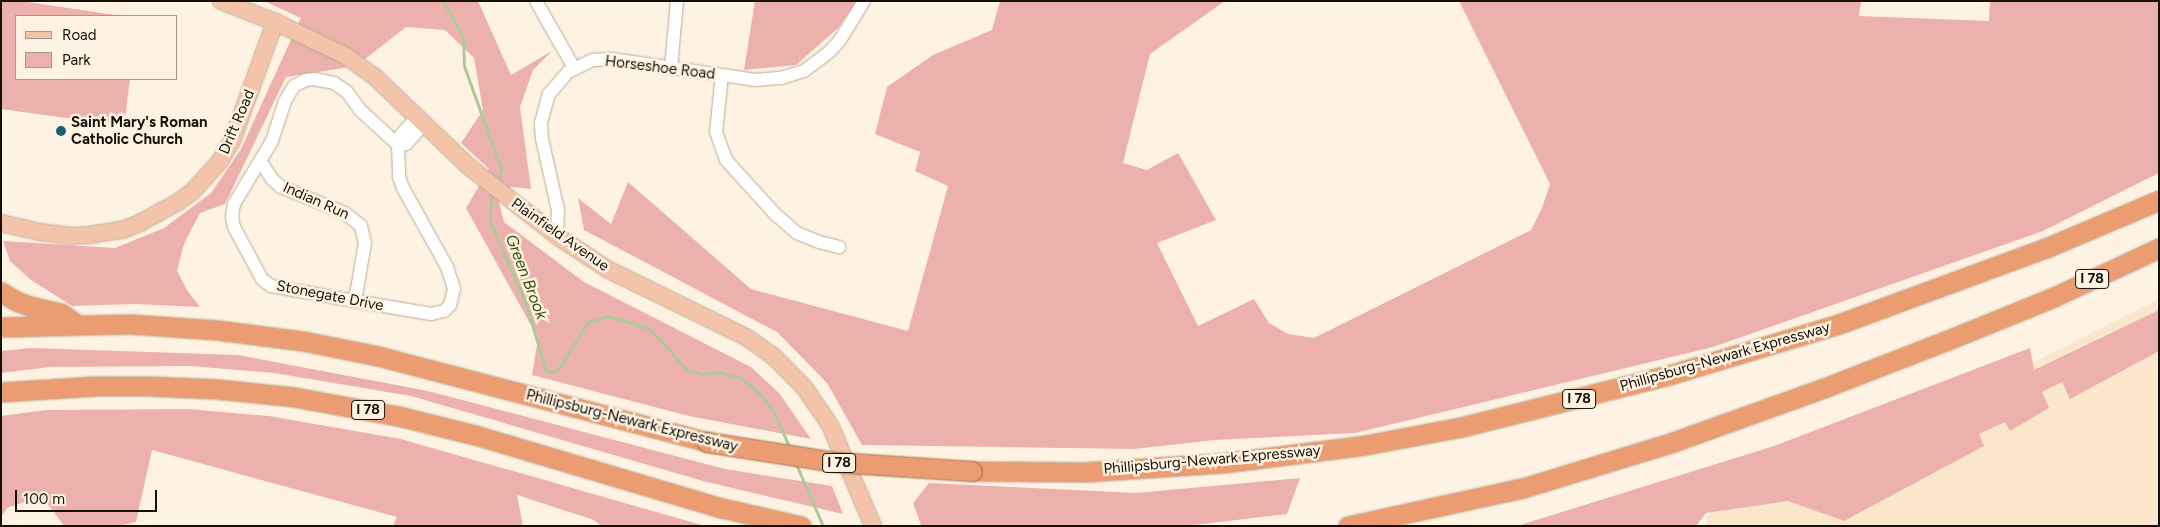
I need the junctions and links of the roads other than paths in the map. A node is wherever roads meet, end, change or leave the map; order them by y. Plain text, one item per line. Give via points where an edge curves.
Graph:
1 (221, 1) edge
2 (536, 1) edge
3 (677, 1) edge
4 (864, 1) edge
5 (275, 22) junction
6 (574, 68) junction
7 (671, 68) junction
8 (722, 75) junction
9 (421, 119) junction
10 (398, 145) junction
11 (261, 162) junction
12 (2159, 200) edge
13 (1, 223) edge
14 (557, 236) junction
15 (839, 247) dead end
16 (2159, 248) edge
17 (1, 292) edge
18 (354, 301) junction
19 (76, 324) junction
20 (1, 327) edge
21 (1, 392) edge
22 (801, 526) edge
23 (874, 526) edge
24 (1348, 526) edge

1 - 5 main road, Plainfield Avenue
2 - 6 street
3 - 7 street
4 - 8 street, Horseshoe Road via 830,52 804,71 768,80
5 - 9 main road, Plainfield Avenue via 346,56 374,76
5 - 13 main road, Drift Road via 232,141 220,161 192,192 140,223 89,235 39,232
6 - 7 street, Horseshoe Road via 593,60 610,59
6 - 14 street, Horseshoe Road via 557,82 549,94 541,123 558,210
7 - 8 street, Horseshoe Road
8 - 15 street via 716,132 726,160 797,232
9 - 10 street via 406,144
9 - 14 main road, Plainfield Avenue via 486,181
10 - 11 street, Stonegate Drive via 340,87 323,79 306,80 290,92
10 - 18 street, Stonegate Drive via 399,177 447,267 454,289 450,304 437,314
11 - 18 street, Indian Run via 272,180 281,187 345,213 361,226 365,243
11 - 18 street, Stonegate Drive via 235,199 232,217 262,279 271,286
12 - 19 highway, Phillipsburg-Newark Expressway / I 78, bridge via 2018,259 1839,324 1669,375 1481,423 1360,446 1223,463 1084,472 972,471 835,462 707,442 347,350 217,330
14 - 23 main road, Plainfield Avenue via 608,269 746,337 783,365 804,387 830,425
16 - 24 highway, I 78 via 2054,297 1948,340 1673,442 1523,488
17 - 19 highway via 30,306 61,313
19 - 20 highway, Phillipsburg-Newark Expressway / I 78
21 - 22 highway, I 78 via 148,386 217,389 294,398 398,416 476,435 722,508

